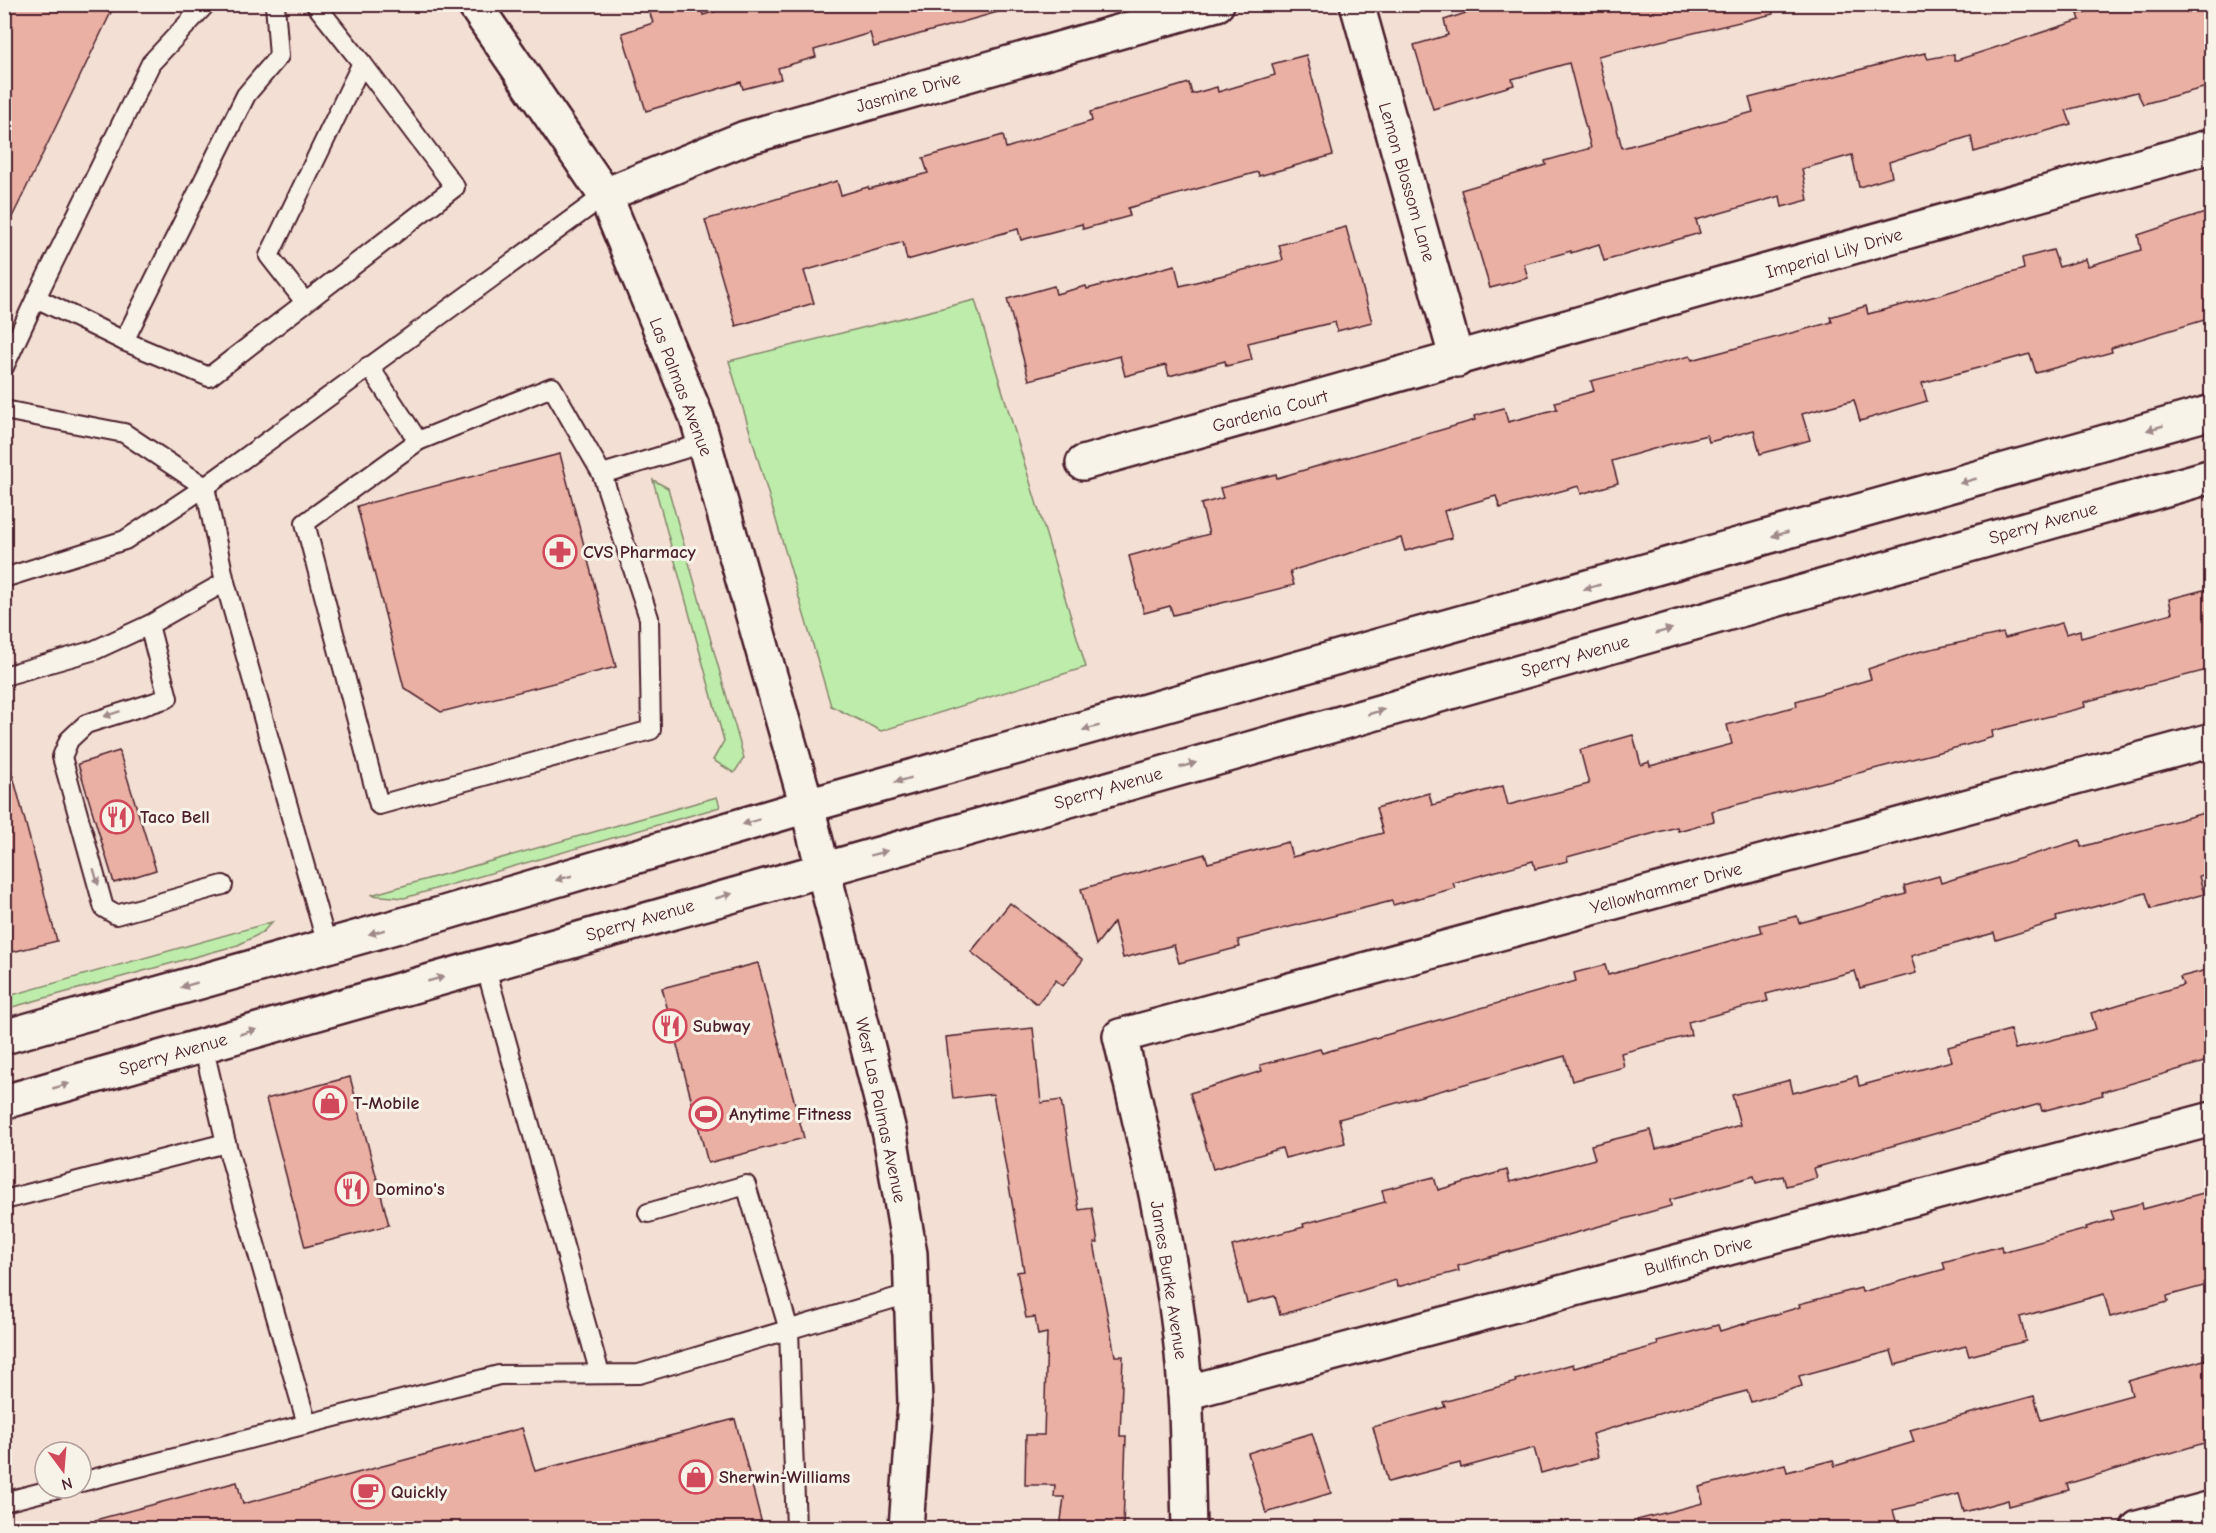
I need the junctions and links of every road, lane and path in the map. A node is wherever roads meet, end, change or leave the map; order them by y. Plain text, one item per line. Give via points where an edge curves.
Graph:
1 (206, 4) edge
2 (275, 4) edge
3 (315, 4) edge
4 (474, 4) edge
5 (1217, 4) edge
6 (1357, 4) edge
7 (362, 63) junction
8 (2211, 146) edge
9 (604, 195) junction
10 (36, 298) junction
11 (305, 302) junction
12 (124, 341) junction
13 (1457, 360) junction
14 (369, 366) junction
15 (4, 367) edge
16 (4, 410) edge
17 (2211, 412) edge
18 (418, 441) junction
19 (704, 443) junction
20 (1083, 463) dead end
21 (602, 474) junction
22 (2211, 476) edge
23 (205, 487) junction
24 (4, 578) edge
25 (225, 582) junction
26 (150, 625) junction
27 (4, 676) edge
28 (2211, 741) edge
29 (807, 806) junction
30 (823, 868) junction
31 (223, 885) dead end
32 (327, 945) junction
33 (485, 964) junction
34 (1120, 1036) joint
35 (4, 1037) edge
36 (203, 1045) junction
37 (4, 1102) edge
38 (2211, 1119) edge
39 (226, 1143) junction
40 (4, 1200) edge
41 (648, 1214) dead end
42 (912, 1293) junction
43 (789, 1330) junction
44 (600, 1374) junction
45 (1185, 1393) junction
46 (307, 1424) junction
47 (93, 1479) edge
48 (33, 1494) edge
49 (4, 1502) edge
50 (2211, 1508) edge
51 (2180, 1523) edge
52 (796, 1528) edge
53 (906, 1528) edge
54 (1189, 1528) edge
55 (2138, 1528) edge

1 - 10 lane via 151,63
2 - 12 lane via 279,56 246,95
3 - 7 lane
4 - 9 street, Las Palmas Avenue
5 - 9 street, Jasmine Drive via 745,138
6 - 13 street, Lemon Blossom Lane
7 - 11 lane via 269,256
7 - 11 lane via 455,187
8 - 13 street, Imperial Lily Drive
9 - 14 lane
9 - 19 street, Las Palmas Avenue
10 - 12 lane
10 - 15 lane
11 - 12 lane via 209,377
13 - 20 street, Gardenia Court
14 - 18 lane
14 - 23 lane
16 - 23 lane via 124,433
17 -> 29 street
18 - 21 lane via 552,387
18 - 21 lane via 305,523 379,805 651,730 649,618
19 - 21 lane
19 - 29 street, Las Palmas Avenue
30 -> 22 street, Sperry Avenue
23 - 24 lane via 125,540
23 - 25 lane
25 - 26 lane
25 - 32 lane
26 - 27 lane via 94,650
26 -> 31 lane via 168,698 86,724 69,740 62,757 104,908 116,915
28 - 34 street, Yellowhammer Drive
29 - 30 street, West Las Palmas Avenue
29 -> 32 street
33 -> 30 street, Sperry Avenue
30 - 42 street, West Las Palmas Avenue via 890,1135 910,1254
32 -> 35 street
36 -> 33 street, Sperry Avenue
33 - 44 lane
34 - 45 street, James Burke Avenue via 1165,1245
37 -> 36 street, Sperry Avenue
36 - 39 lane
38 - 45 street, Bullfinch Drive
39 - 40 lane
39 - 46 lane
41 - 43 lane via 746,1185
42 - 43 lane
42 - 53 street, West Las Palmas Avenue via 915,1403
43 - 44 lane via 639,1374
43 - 52 lane
44 - 46 lane via 499,1375
45 - 54 street, James Burke Avenue
46 - 47 lane
48 - 49 lane
50 - 51 street
51 - 55 street

